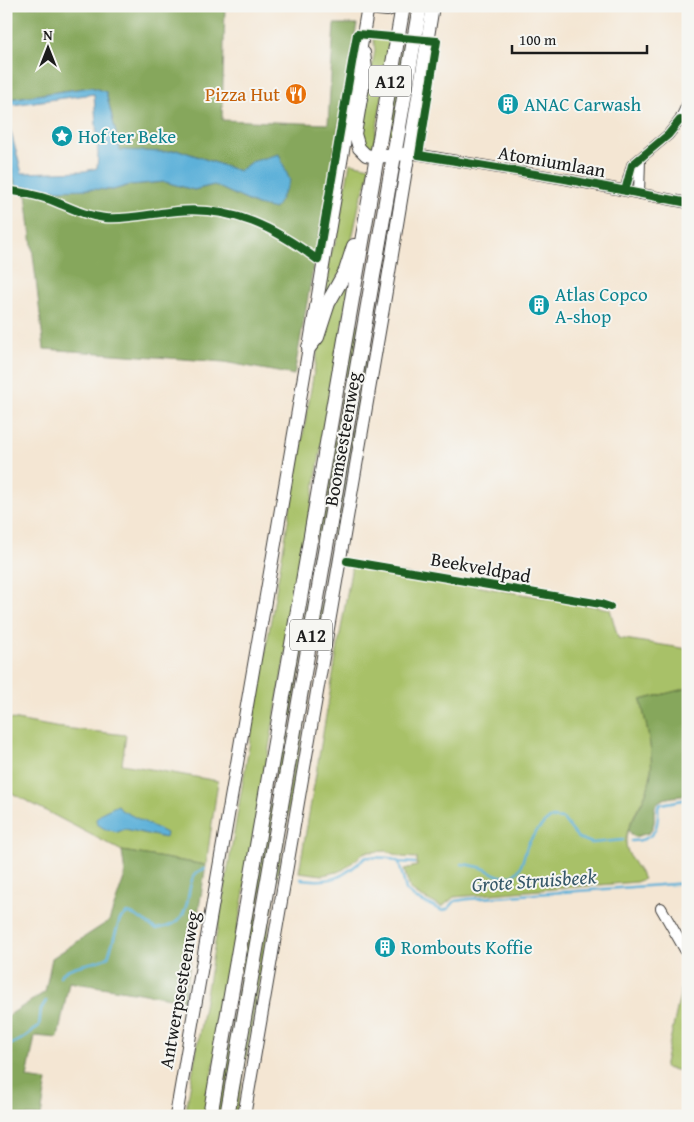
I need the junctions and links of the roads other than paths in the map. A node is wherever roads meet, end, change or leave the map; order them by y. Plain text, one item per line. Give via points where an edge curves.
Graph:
1 (400, 6) edge
2 (403, 6) edge
3 (420, 6) edge
4 (434, 6) edge
5 (367, 7) edge
6 (362, 40) junction
7 (688, 104) edge
8 (684, 121) edge
9 (409, 153) junction
10 (394, 155) junction
11 (377, 157) junction
12 (640, 159) junction
13 (625, 191) junction
14 (639, 194) junction
15 (688, 202) edge
16 (363, 234) junction
17 (309, 347) junction
18 (661, 908) dead end
19 (688, 956) edge
20 (176, 1116) edge
21 (210, 1116) edge
22 (227, 1116) edge
23 (244, 1116) edge

1 - 5 main road via 388,10
2 - 11 highway, A12
3 - 10 highway, A12
4 - 9 main road, Boomsesteenweg
5 - 6 main road
6 - 11 main road via 366,70 355,134 362,152
6 - 17 main road
7 - 8 street
8 - 12 street
9 - 10 main road, Atomiumlaan
9 - 13 street, Atomiumlaan
9 - 23 main road, Boomsesteenweg
10 - 11 main road, Atomiumlaan
10 - 22 highway, A12
11 - 16 highway, A12
12 - 13 street via 632,165
12 - 14 street
13 - 14 street, Atomiumlaan
14 - 15 street, Atomiumlaan
16 - 17 highway via 356,240 346,271 328,303 317,338
16 - 21 highway, A12
17 - 20 main road, Antwerpsesteenweg
18 - 19 street

